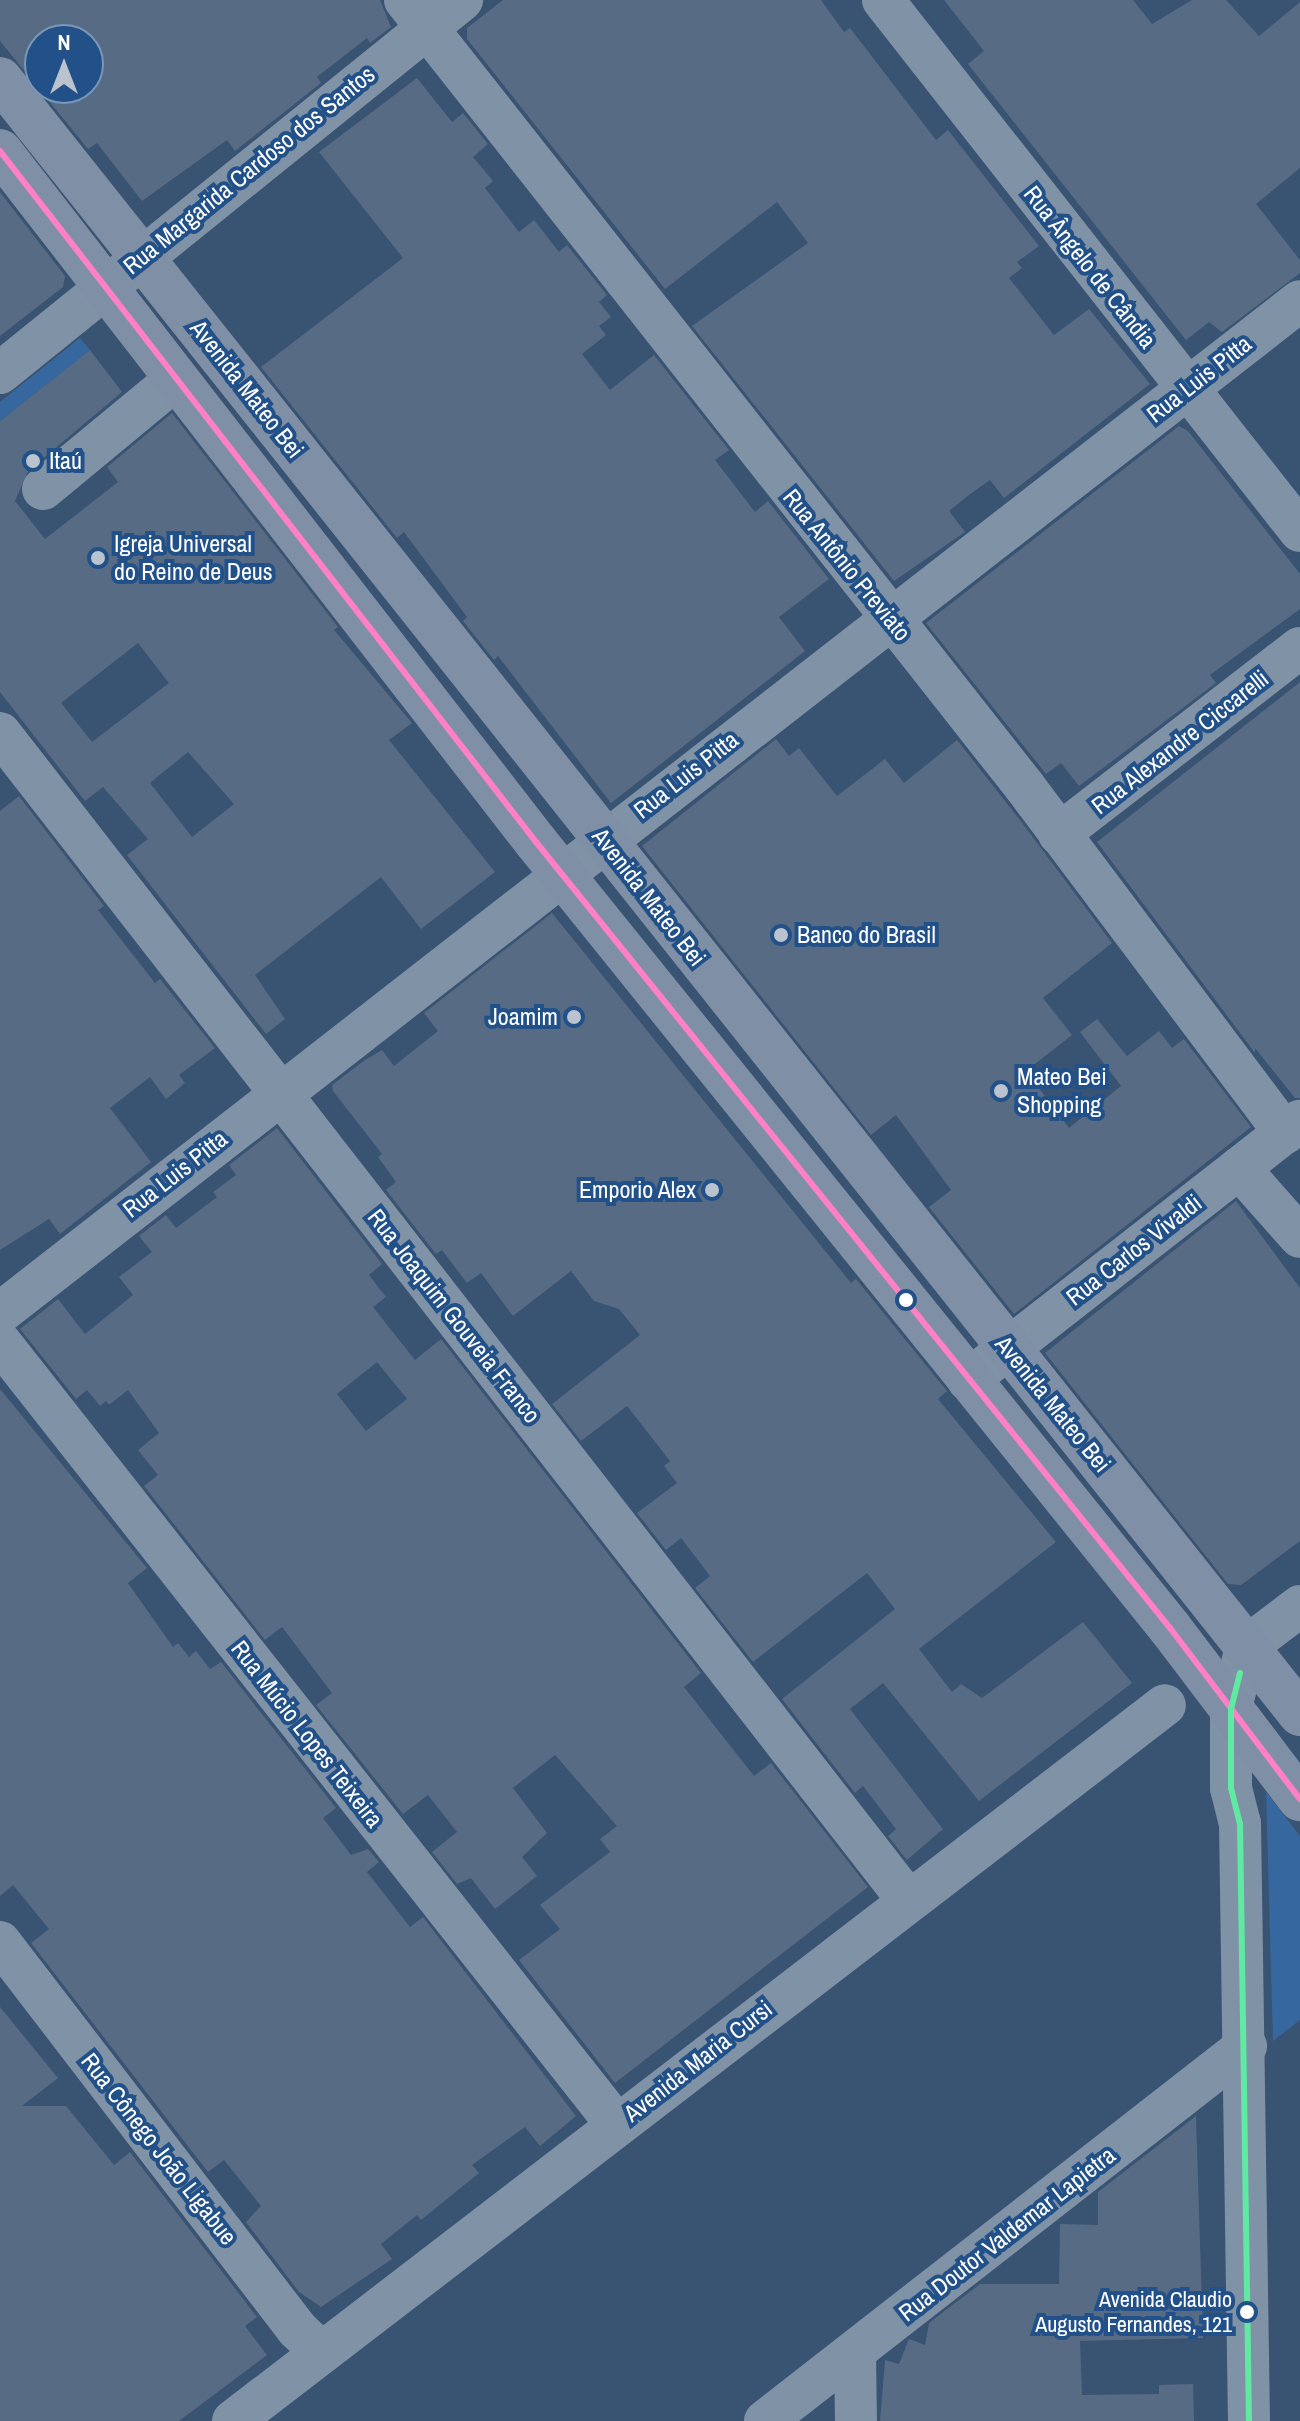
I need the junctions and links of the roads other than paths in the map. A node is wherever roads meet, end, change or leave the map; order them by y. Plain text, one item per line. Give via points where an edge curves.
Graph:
1 (462, 0) edge
2 (883, 0) edge
3 (416, 14) edge
4 (0, 79) edge
5 (0, 151) edge
6 (141, 256) junction
7 (105, 286) junction
8 (1300, 301) edge
9 (0, 373) edge
10 (177, 378) junction
11 (1185, 390) junction
12 (43, 489) dead end
13 (1300, 531) edge
14 (889, 617) junction
15 (1300, 648) edge
16 (0, 733) edge
17 (1059, 834) junction
18 (603, 839) junction
19 (561, 872) junction
20 (279, 1091) junction
21 (1292, 1127) edge
22 (1239, 1168) junction
23 (1300, 1237) edge
24 (0, 1313) edge
25 (0, 1342) edge
26 (1008, 1349) junction
27 (968, 1380) junction
28 (1300, 1606) edge
29 (1246, 1647) junction
30 (1165, 1705) dead end
31 (1300, 1714) edge
32 (1242, 1723) junction
33 (1300, 1799) edge
34 (907, 1899) junction
35 (0, 1942) edge
36 (1246, 2046) junction
37 (616, 2124) junction
38 (321, 2352) junction
39 (855, 2352) junction
40 (233, 2421) edge
41 (765, 2421) edge
42 (856, 2421) edge
43 (1249, 2421) edge

1 - 3 street, Rua Margarida Cardoso dos Santos
2 - 11 street, Rua Ângelo de Cândia
3 - 6 street, Rua Margarida Cardoso dos Santos
3 - 14 street, Rua Antônio Previato
4 - 6 main road, Avenida Mateo Bei
5 - 7 main road, Avenida Mateo Bei
6 - 7 street, Rua Margarida Cardoso dos Santos
6 - 18 main road, Avenida Mateo Bei
7 - 9 street, Rua Margarida Cardoso dos Santos
7 - 10 main road, Avenida Mateo Bei
8 - 11 street, Rua Luis Pitta
10 - 12 street
10 - 19 main road, Avenida Mateo Bei
11 - 13 street, Rua Ângelo de Cândia
11 - 14 street, Rua Luis Pitta
14 - 17 street, Rua Antônio Previato
14 - 18 street, Rua Luis Pitta
15 - 17 street, Rua Alexandre Ciccarelli
16 - 20 street, Rua Joaquim Gouveia Franco
17 - 21 street, Rua Antônio Previato
18 - 19 street, Rua Luis Pitta
18 - 26 main road, Avenida Mateo Bei
19 - 20 street, Rua Luis Pitta
19 - 27 main road, Avenida Mateo Bei
20 - 24 street, Rua Luis Pitta
20 - 34 street, Rua Joaquim Gouveia Franco
21 - 22 street, Rua Carlos Vivaldi
22 - 23 street
22 - 26 street, Rua Carlos Vivaldi
25 - 37 street, Rua Múcio Lopes Teixeira
26 - 27 street, Rua Carlos Vivaldi
26 - 29 main road, Avenida Mateo Bei
27 - 32 main road, Avenida Mateo Bei
28 - 29 street
29 - 31 main road, Avenida Mateo Bei
29 - 32 street
30 - 34 street, Avenida Maria Cursi
32 - 33 main road, Avenida Mateo Bei
32 - 36 street via 1231,1788 1240,1823
34 - 37 street, Avenida Maria Cursi
35 - 38 street, Rua Cônego João Ligabue via 297,2329
36 - 39 street, Rua Doutor Valdemar Lapietra
36 - 43 street
37 - 38 street, Avenida Maria Cursi
38 - 40 street, Avenida Maria Cursi
39 - 41 street, Rua Doutor Valdemar Lapietra
39 - 42 street

